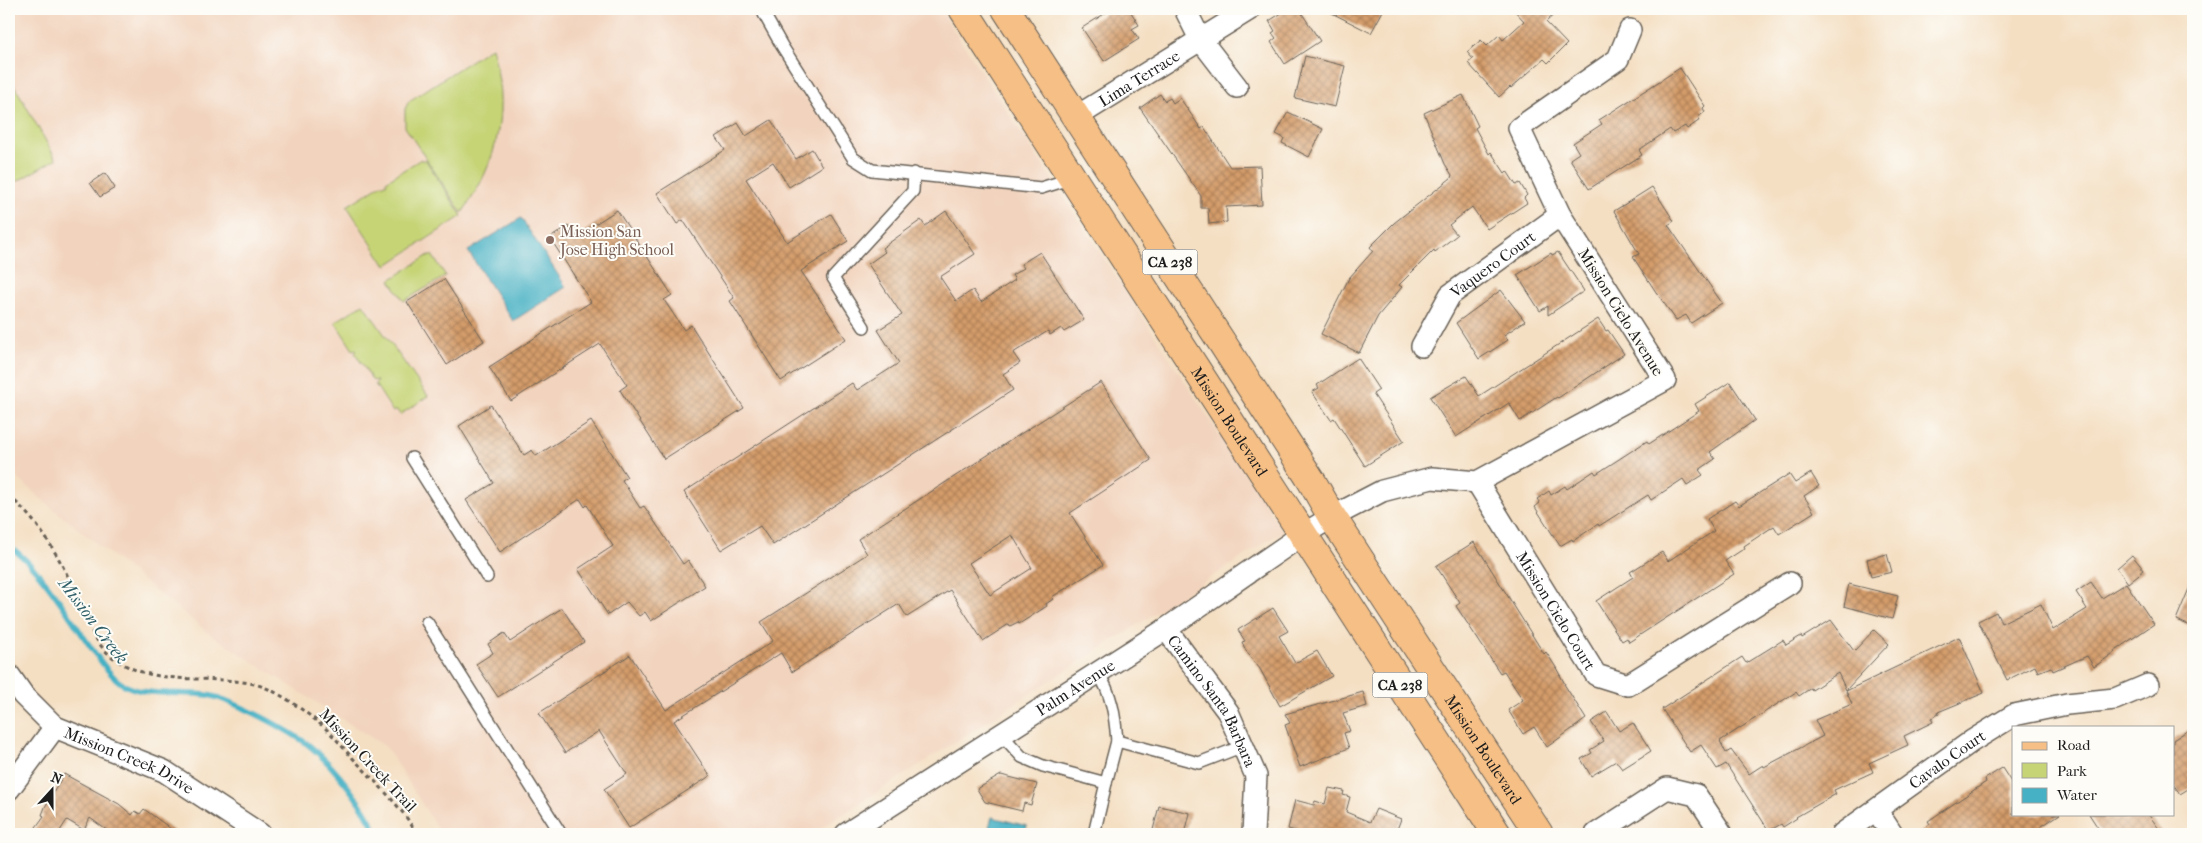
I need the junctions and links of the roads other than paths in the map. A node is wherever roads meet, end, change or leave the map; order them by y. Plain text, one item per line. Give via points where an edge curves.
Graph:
1 (763, 9) edge
2 (963, 9) edge
3 (1006, 9) edge
4 (1185, 9) edge
5 (1250, 9) edge
6 (1630, 30) dead end
7 (1200, 39) junction
8 (1238, 87) dead end
9 (1076, 116) junction
10 (914, 173) junction
11 (1073, 178) junction
12 (1560, 216) junction
13 (864, 327) dead end
14 (1422, 346) dead end
15 (412, 458) dead end
16 (1477, 482) junction
17 (1332, 517) junction
18 (1302, 535) junction
19 (487, 577) dead end
20 (1790, 584) dead end
21 (427, 622) dead end
22 (1166, 629) junction
23 (1098, 673) junction
24 (9, 674) edge
25 (2148, 685) dead end
26 (55, 727) junction
27 (1002, 734) junction
28 (1117, 741) junction
29 (1243, 746) junction
30 (1106, 783) junction
31 (9, 789) edge
32 (1877, 811) junction
33 (260, 834) edge
34 (561, 834) edge
35 (846, 834) edge
36 (1094, 834) edge
37 (1253, 834) edge
38 (1497, 834) edge
39 (1539, 834) edge
40 (1596, 834) edge
41 (1722, 834) edge
42 (1842, 834) edge
43 (1892, 834) edge

1 - 10 lane via 782,46 853,158 872,170
2 - 11 main road, Mission Boulevard / CA 238
3 - 9 main road, Mission Boulevard / CA 238
4 - 7 street
5 - 7 street, Lima Terrace
6 - 12 street, Mission Cielo Avenue via 1618,59 1519,128
7 - 8 street
7 - 9 street, Lima Terrace
9 - 17 main road, Mission Boulevard / CA 238 via 1307,473
10 - 11 lane via 1042,188
10 - 13 lane via 913,191 833,278
11 - 18 main road, Mission Boulevard / CA 238
12 - 14 street, Vaquero Court via 1450,295
12 - 16 street, Mission Cielo Avenue via 1666,380
15 - 19 lane
16 - 17 street via 1432,478 1382,491
16 - 20 street, Mission Cielo Court via 1596,676 1628,685
17 - 18 street
17 - 39 main road, Mission Boulevard / CA 238
18 - 22 street, Palm Avenue
18 - 38 main road, Mission Boulevard / CA 238
21 - 34 lane
22 - 23 street, Palm Avenue
22 - 29 street, Camino Santa Barbara via 1228,712
23 - 27 street, Palm Avenue
23 - 28 lane via 1115,711
24 - 26 street, Mission Creek Drive via 23,695
25 - 32 street, Cavalo Court via 2115,699 2067,704 2014,715 1972,741
26 - 31 street
26 - 33 street, Mission Creek Drive via 164,771
27 - 30 lane via 1022,758
27 - 35 street, Palm Avenue
28 - 29 lane via 1199,763
28 - 30 lane
29 - 37 street, Camino Santa Barbara via 1256,776
30 - 36 lane
32 - 42 street, Cavalo Court
32 - 43 street
40 - 41 street via 1667,788 1696,795

